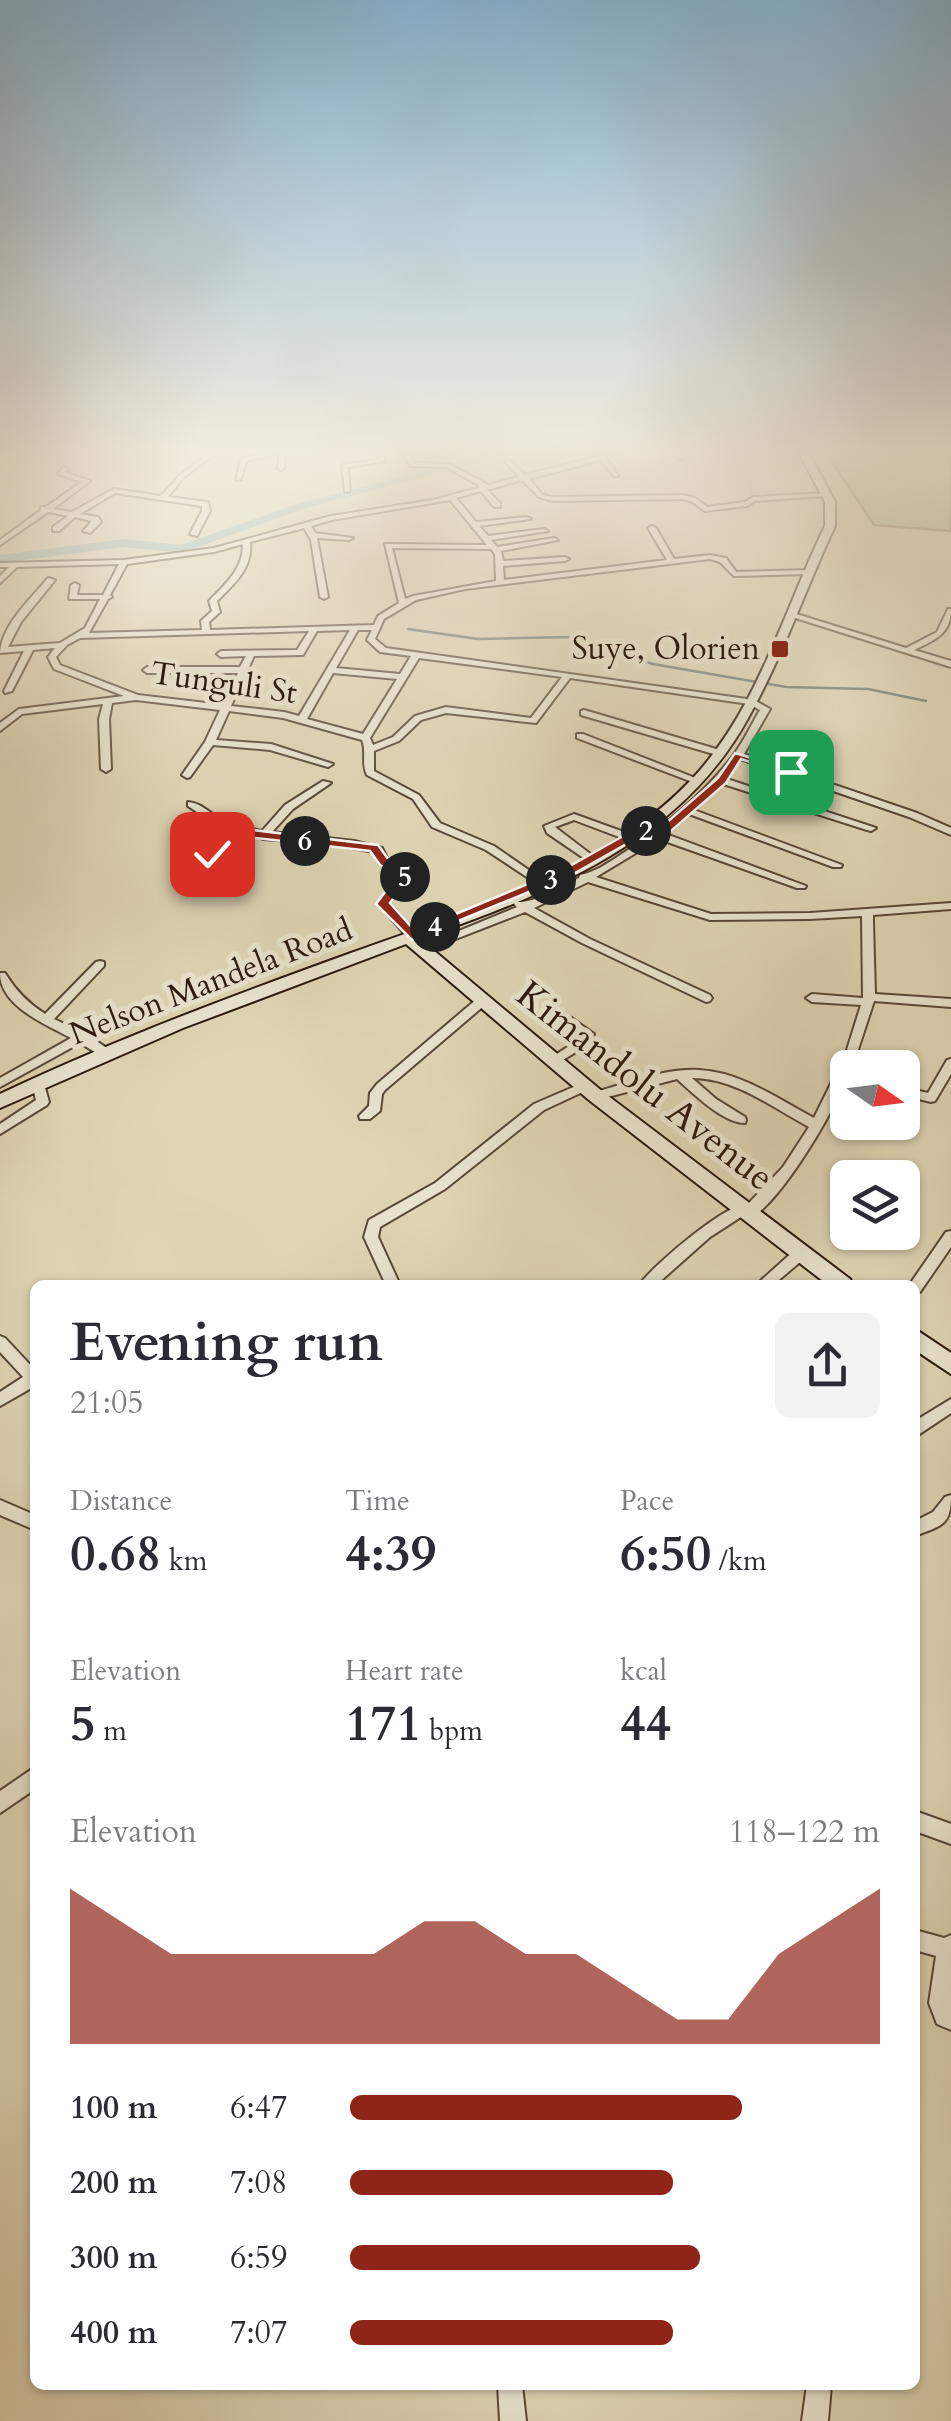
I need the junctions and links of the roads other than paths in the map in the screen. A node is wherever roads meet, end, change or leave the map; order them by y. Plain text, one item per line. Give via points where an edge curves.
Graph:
1 (122, 566) edge
2 (243, 566) edge
3 (319, 566) edge
4 (393, 566) edge
5 (500, 566) edge
6 (638, 566) edge
7 (726, 566) edge
8 (812, 566) edge
9 (809, 572) junction
10 (51, 580) dead end
11 (500, 582) junction
12 (74, 585) dead end
13 (324, 597) dead end
14 (108, 598) junction
15 (402, 602) junction
16 (951, 611) edge
17 (790, 615) junction
18 (376, 627) junction
19 (354, 630) junction
20 (206, 632) junction
21 (313, 632) junction
22 (940, 634) junction
23 (78, 636) junction
24 (951, 638) edge
25 (62, 645) junction
26 (30, 647) junction
27 (1, 650) edge
28 (907, 650) junction
29 (221, 654) dead end
30 (251, 654) junction
31 (415, 657) junction
32 (951, 664) edge
33 (147, 670) dead end
34 (242, 670) junction
35 (333, 670) junction
36 (567, 676) junction
37 (402, 677) junction
38 (758, 689) junction
39 (8, 691) dead end
40 (136, 697) junction
41 (108, 700) junction
42 (223, 709) junction
43 (584, 713) dead end
44 (302, 719) junction
45 (0, 728) edge
46 (580, 736) dead end
47 (210, 742) junction
48 (367, 744) junction
49 (720, 753) junction
50 (739, 755) junction
51 (328, 764) dead end
52 (106, 769) dead end
53 (187, 776) dead end
54 (722, 780) junction
55 (698, 781) junction
56 (326, 783) dead end
57 (192, 804) dead end
58 (689, 811) junction
59 (208, 818) junction
60 (871, 828) dead end
61 (951, 832) edge
62 (644, 834) junction
63 (180, 835) dead end
64 (258, 835) junction
65 (592, 859) junction
66 (188, 862) dead end
67 (838, 865) dead end
68 (570, 870) junction
69 (587, 879) junction
70 (542, 884) junction
71 (801, 886) dead end
72 (518, 902) junction
73 (951, 906) edge
74 (868, 912) junction
75 (414, 941) junction
76 (100, 964) dead end
77 (1, 976) edge
78 (706, 998) dead end
79 (812, 998) dead end
80 (868, 1000) junction
81 (482, 1001) junction
82 (951, 1003) edge
83 (563, 1016) dead end
84 (46, 1020) junction
85 (82, 1037) junction
86 (853, 1050) edge
87 (106, 1054) junction
88 (552, 1062) junction
89 (951, 1062) edge
90 (682, 1076) junction
91 (0, 1083) edge
92 (38, 1084) junction
93 (590, 1091) junction
94 (920, 1095) edge
95 (830, 1098) edge
96 (0, 1102) edge
97 (366, 1116) dead end
98 (740, 1120) dead end
99 (815, 1124) junction
100 (0, 1130) edge
101 (746, 1210) junction
102 (951, 1236) edge
103 (801, 1253) junction
104 (391, 1280) edge
105 (651, 1280) edge
106 (769, 1280) edge
107 (836, 1280) edge
108 (920, 1281) edge
109 (0, 1342) edge
110 (920, 1342) edge
111 (951, 1365) edge
112 (30, 1376) edge
113 (30, 1382) edge
114 (0, 1400) edge
115 (951, 1404) edge
116 (920, 1426) edge
117 (951, 1502) edge
118 (0, 1507) edge
119 (30, 1521) edge
120 (945, 1521) edge
121 (920, 1528) edge
122 (30, 1781) edge
123 (0, 1804) edge
124 (920, 1823) edge
125 (951, 1834) edge
126 (920, 1941) edge
127 (950, 1946) edge
128 (951, 2019) edge
129 (510, 2390) edge
130 (819, 2390) edge
131 (513, 2421) edge
132 (816, 2421) edge

1 - 14 street
2 - 20 street via 212,603 216,612 205,621
3 - 13 street
4 - 15 street
5 - 11 street
6 - 11 street
7 - 9 street via 739,575
8 - 9 main road, Nelson Mandela Road
9 - 17 main road, Nelson Mandela Road
10 - 27 street
11 - 15 street
12 - 14 street via 72,597
14 - 23 street
15 - 18 street
16 - 22 street
17 - 28 street
17 - 38 main road, Nelson Mandela Road
18 - 19 street, Tunguli St
18 - 31 street via 376,647
19 - 21 street, Tunguli St
19 - 35 street
20 - 21 street, Tunguli St
20 - 23 street, Tunguli St
21 - 30 street via 300,653
22 - 24 street
22 - 28 street
23 - 25 street
25 - 26 street
25 - 40 street, Tunguli St via 52,657 57,667
26 - 27 street
26 - 39 street
28 - 32 street
29 - 30 street
30 - 34 street
31 - 36 street
31 - 37 street
33 - 34 street
34 - 42 street
35 - 37 street
35 - 44 street
36 - 38 street
36 - 48 street via 533,721 446,710 418,718 396,739
37 - 48 street
38 - 49 main road, Nelson Mandela Road
38 - 50 street via 765,709
40 - 41 street
40 - 42 street, Tunguli St
41 - 45 street via 19,712
41 - 52 street
42 - 44 street, Tunguli St
42 - 47 street
43 - 49 street
44 - 48 street, Tunguli St
46 - 55 street
47 - 51 street via 271,747
47 - 53 street
48 - 70 street via 370,773 416,798 432,822 490,848
49 - 55 main road, Nelson Mandela Road
50 - 54 street
50 - 61 street
54 - 58 street
54 - 60 street
55 - 62 main road, Nelson Mandela Road
56 - 64 street
57 - 59 street
58 - 62 street
58 - 67 street
59 - 63 street
59 - 64 street
62 - 65 main road, Nelson Mandela Road
62 - 65 street via 574,817 549,826
62 - 69 street
62 - 71 street
64 - 66 street
64 - 75 street via 378,850 384,862 406,874 383,904
65 - 68 main road, Nelson Mandela Road
68 - 69 street
68 - 70 main road, Nelson Mandela Road
69 - 72 street
69 - 74 street via 710,917
70 - 72 main road, Nelson Mandela Road
72 - 75 main road, Nelson Mandela Road
72 - 78 street
73 - 74 street
74 - 80 street
75 - 81 main road, Kimandolu Avenue
75 - 87 main road, Nelson Mandela Road
76 - 84 street
77 - 84 street via 7,990
79 - 80 street
80 - 82 street
80 - 86 street
81 - 88 main road, Kimandolu Avenue
81 - 97 street via 381,1086
83 - 88 street via 588,1034
84 - 85 street
85 - 87 street
85 - 91 street
87 - 92 main road, Nelson Mandela Road
88 - 93 main road, Kimandolu Avenue
89 - 94 street via 931,1098
90 - 93 street
90 - 98 street
90 - 99 street via 723,1078
92 - 96 main road, Nelson Mandela Road
92 - 100 street via 43,1102
93 - 101 main road, Kimandolu Avenue
93 - 104 street via 539,1107 433,1192 374,1224 371,1237
95 - 99 street
99 - 101 street via 793,1164
101 - 103 main road, Kimandolu Avenue
101 - 105 street via 690,1244
102 - 108 street
103 - 106 street
103 - 107 main road, Kimandolu Avenue
109 - 112 street
110 - 111 main road
113 - 114 street
115 - 116 street
117 - 120 street
118 - 119 street
120 - 121 street
122 - 123 street
124 - 125 street
126 - 127 street
127 - 128 street via 940,2003
129 - 131 street
130 - 132 street

